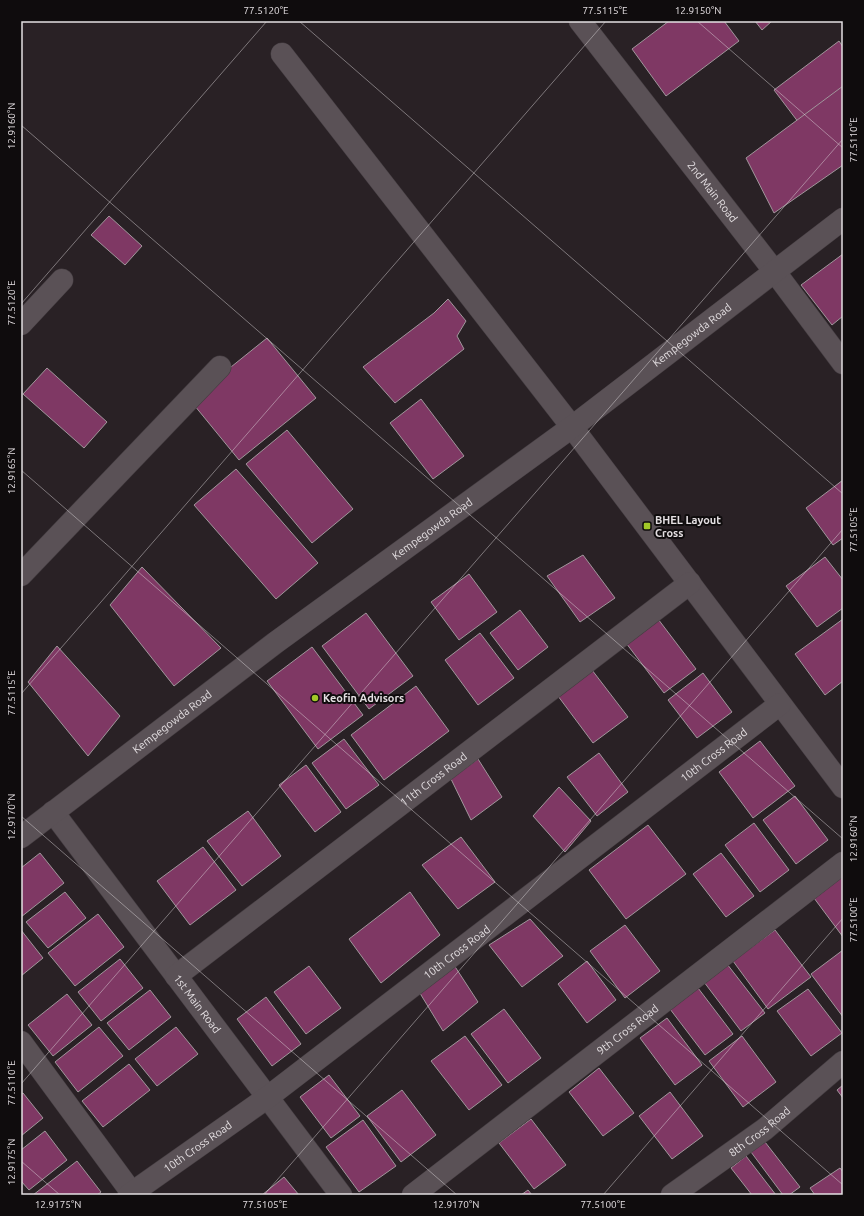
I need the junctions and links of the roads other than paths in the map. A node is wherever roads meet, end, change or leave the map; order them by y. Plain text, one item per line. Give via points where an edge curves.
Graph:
1 (580, 21) edge
2 (282, 54) dead end
3 (843, 219) edge
4 (775, 272) junction
5 (62, 280) dead end
6 (21, 324) edge
7 (843, 363) edge
8 (220, 367) dead end
9 (572, 427) junction
10 (21, 575) edge
11 (690, 583) junction
12 (780, 704) junction
13 (843, 788) edge
14 (53, 812) junction
15 (21, 837) edge
16 (843, 863) edge
17 (176, 976) junction
18 (21, 1042) edge
19 (843, 1062) edge
20 (268, 1097) junction
21 (130, 1194) edge
22 (341, 1195) edge
23 (413, 1195) edge
24 (672, 1195) edge

1 - 4 street, 2nd Main Road
2 - 9 street
3 - 4 street, Kempegowda Road
4 - 7 street, 2nd Main Road
4 - 9 street, Kempegowda Road
5 - 6 street
8 - 10 street
9 - 11 street
9 - 14 street, Kempegowda Road via 275,643
11 - 12 street
11 - 17 street, 11th Cross Road
12 - 13 street
12 - 20 street, 10th Cross Road
14 - 15 street, Kempegowda Road
14 - 17 street, 1st Main Road
16 - 23 street, 9th Cross Road
17 - 20 street, 1st Main Road
18 - 21 street
19 - 24 street, 8th Cross Road via 765,1129
20 - 21 street, 10th Cross Road
20 - 22 street, 1st Main Road

